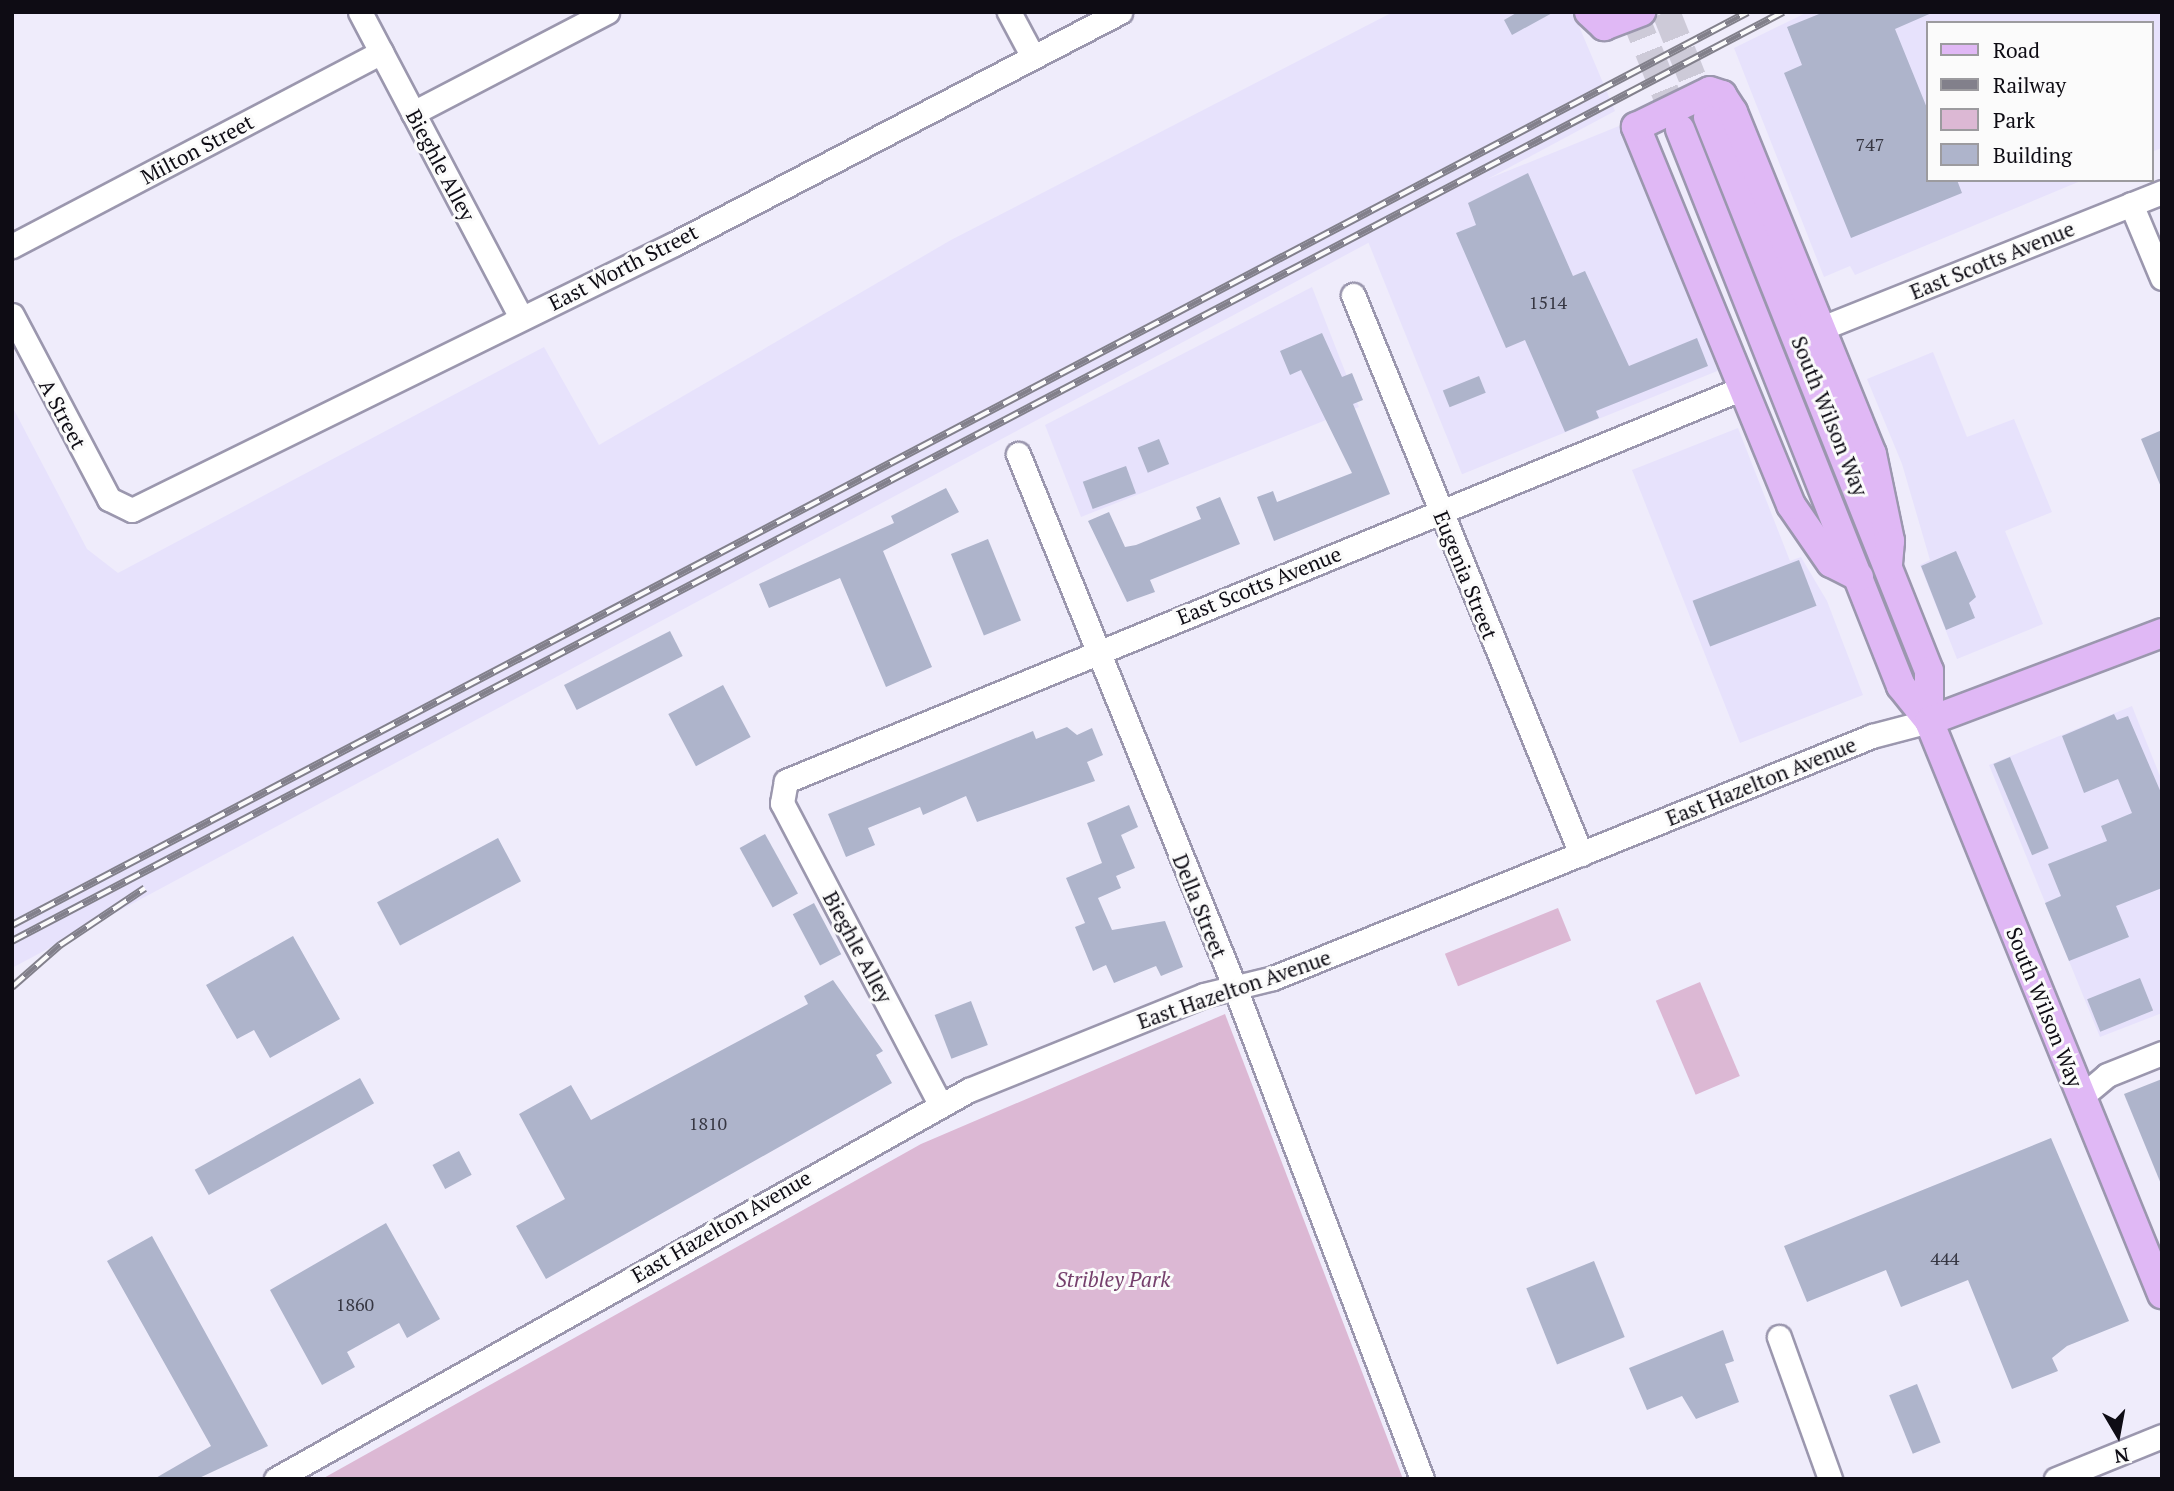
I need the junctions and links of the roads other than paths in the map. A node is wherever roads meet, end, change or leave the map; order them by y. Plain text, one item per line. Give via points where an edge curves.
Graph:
1 (360, 12) edge
2 (607, 12) edge
3 (1009, 12) edge
4 (1120, 12) edge
5 (1589, 12) edge
6 (1641, 12) edge
7 (381, 52) junction
8 (1033, 57) junction
9 (413, 113) junction
10 (1708, 117) tunnel mouth
11 (1680, 129) tunnel mouth
12 (2162, 192) edge
13 (2132, 204) junction
14 (12, 246) edge
15 (2162, 278) edge
16 (1353, 295) dead end
17 (12, 315) edge
18 (521, 318) junction
19 (1822, 328) junction
20 (1742, 388) junction
21 (1017, 454) dead end
22 (122, 507) joint
23 (1440, 512) junction
24 (1888, 566) junction
25 (1859, 577) junction
26 (2162, 633) edge
27 (1097, 651) junction
28 (1929, 721) junction
29 (782, 789) joint
30 (1581, 854) junction
31 (1235, 988) junction
32 (2162, 1053) edge
33 (2081, 1097) junction
34 (940, 1104) junction
35 (2162, 1294) edge
36 (1779, 1337) dead end
37 (2162, 1436) edge
38 (276, 1479) edge
39 (1422, 1479) edge
40 (1830, 1479) edge
41 (2056, 1479) edge

1 - 7 street, Bieghle Alley
2 - 9 street
3 - 8 street
4 - 8 street, East Worth Street
5 - 6 main road via 1604,26
7 - 9 street, Bieghle Alley
7 - 14 street, Milton Street
8 - 18 street, East Worth Street
9 - 18 street, Bieghle Alley
10 - 24 main road, South Wilson Way
11 - 25 main road, South Wilson Way
12 - 13 street, East Scotts Avenue
13 - 15 street
13 - 19 street, East Scotts Avenue
16 - 23 street, Eugenia Street
17 - 22 street, A Street via 109,499
18 - 22 street, East Worth Street via 144,506
19 - 20 main road via 1722,95 1710,91 1640,120 1636,127
19 - 24 main road via 1881,479
20 - 23 street, East Scotts Avenue
20 - 25 main road via 1791,505 1831,563
21 - 27 street, Della Street
23 - 27 street, East Scotts Avenue
23 - 30 street, Eugenia Street
24 - 28 main road, South Wilson Way via 1928,671
25 - 28 main road, South Wilson Way via 1901,686
26 - 28 main road, East Hazelton Avenue
27 - 29 street, East Scotts Avenue via 791,777
27 - 31 street, Della Street
28 - 30 street, East Hazelton Avenue via 1872,736
28 - 33 main road, South Wilson Way
29 - 34 street, Bieghle Alley via 782,803
30 - 31 street, East Hazelton Avenue via 1273,978
31 - 34 street, East Hazelton Avenue
31 - 39 street, Della Street
32 - 33 street via 2107,1075
33 - 35 main road, South Wilson Way
34 - 38 street, East Hazelton Avenue
36 - 40 street
37 - 41 street

